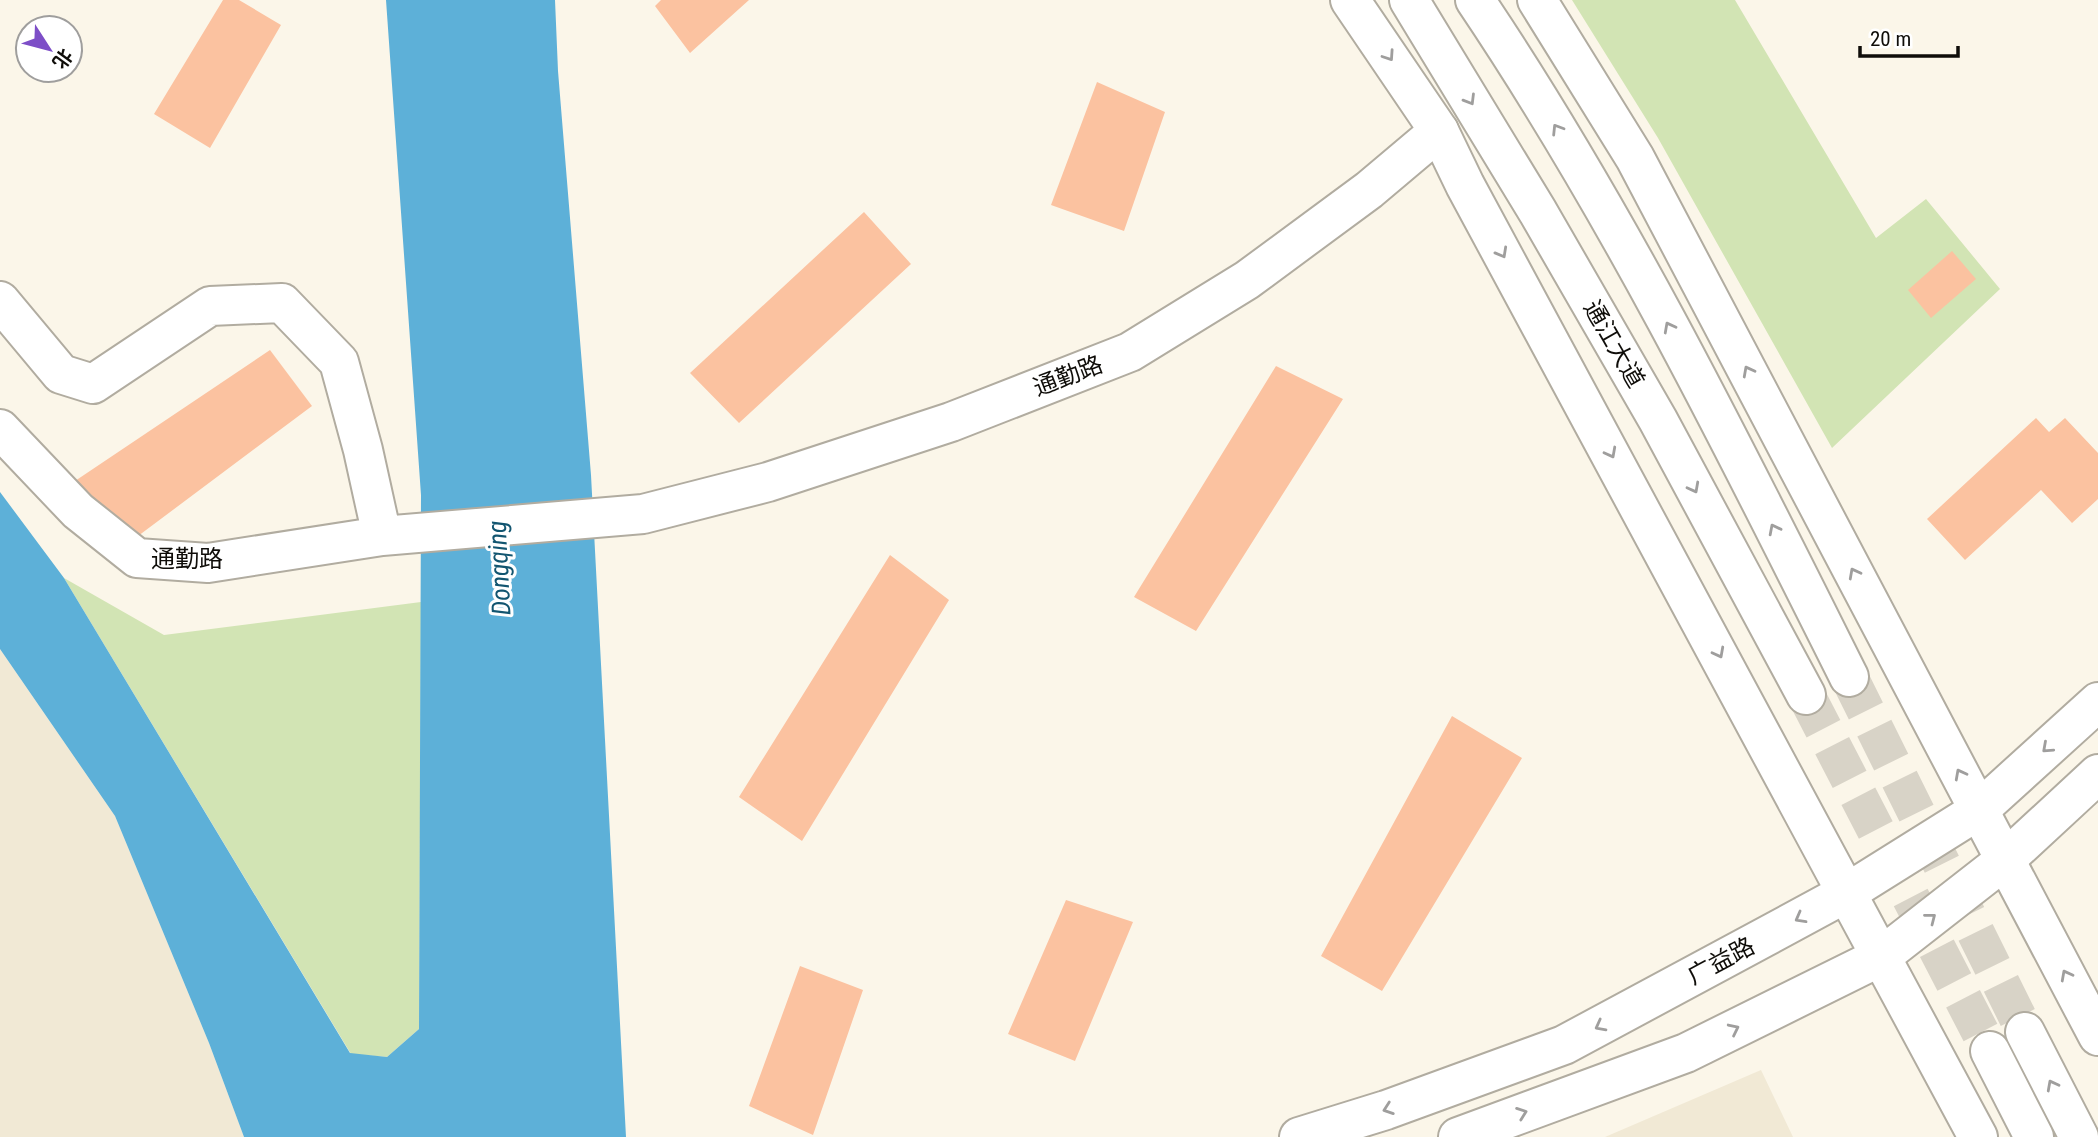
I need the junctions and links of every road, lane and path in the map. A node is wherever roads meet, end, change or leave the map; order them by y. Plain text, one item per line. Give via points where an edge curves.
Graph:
1 (1350, 0) edge
2 (1409, 0) edge
3 (1475, 0) edge
4 (1536, 0) edge
5 (1439, 131) junction
6 (0, 301) edge
7 (0, 429) edge
8 (382, 536) junction
9 (1849, 677) tunnel mouth
10 (1806, 695) tunnel mouth
11 (2098, 702) edge
12 (2098, 774) edge
13 (1979, 810) junction
14 (2005, 860) junction
15 (1848, 892) junction
16 (1882, 956) junction
17 (2025, 1032) tunnel mouth
18 (2098, 1036) edge
19 (1990, 1051) tunnel mouth
20 (1298, 1137) edge
21 (1458, 1137) edge
22 (1978, 1137) edge
23 (2034, 1137) edge
24 (2079, 1137) edge

1 -> 5 main road
2 -> 10 main road, 通江大道 via 1658,420
9 -> 3 main road via 1614,222
13 -> 4 main road via 1635,158
5 - 8 main road, 通勤路 via 1369,190 1247,280 1130,352 951,422 768,482 643,514
5 -> 15 main road
6 - 8 main road via 61,374 93,384 210,306 282,303 339,362
7 - 8 main road, 通勤路 via 78,511 137,558 208,563
11 -> 13 main road, 广益路
12 - 14 main road
13 - 14 main road
13 - 15 main road, 广益路
16 -> 14 main road
18 -> 14 main road
15 - 16 main road
15 -> 20 main road, 广益路 via 1564,1045
21 -> 16 main road via 1686,1053
16 - 22 main road
24 -> 17 main road
19 - 23 main road

